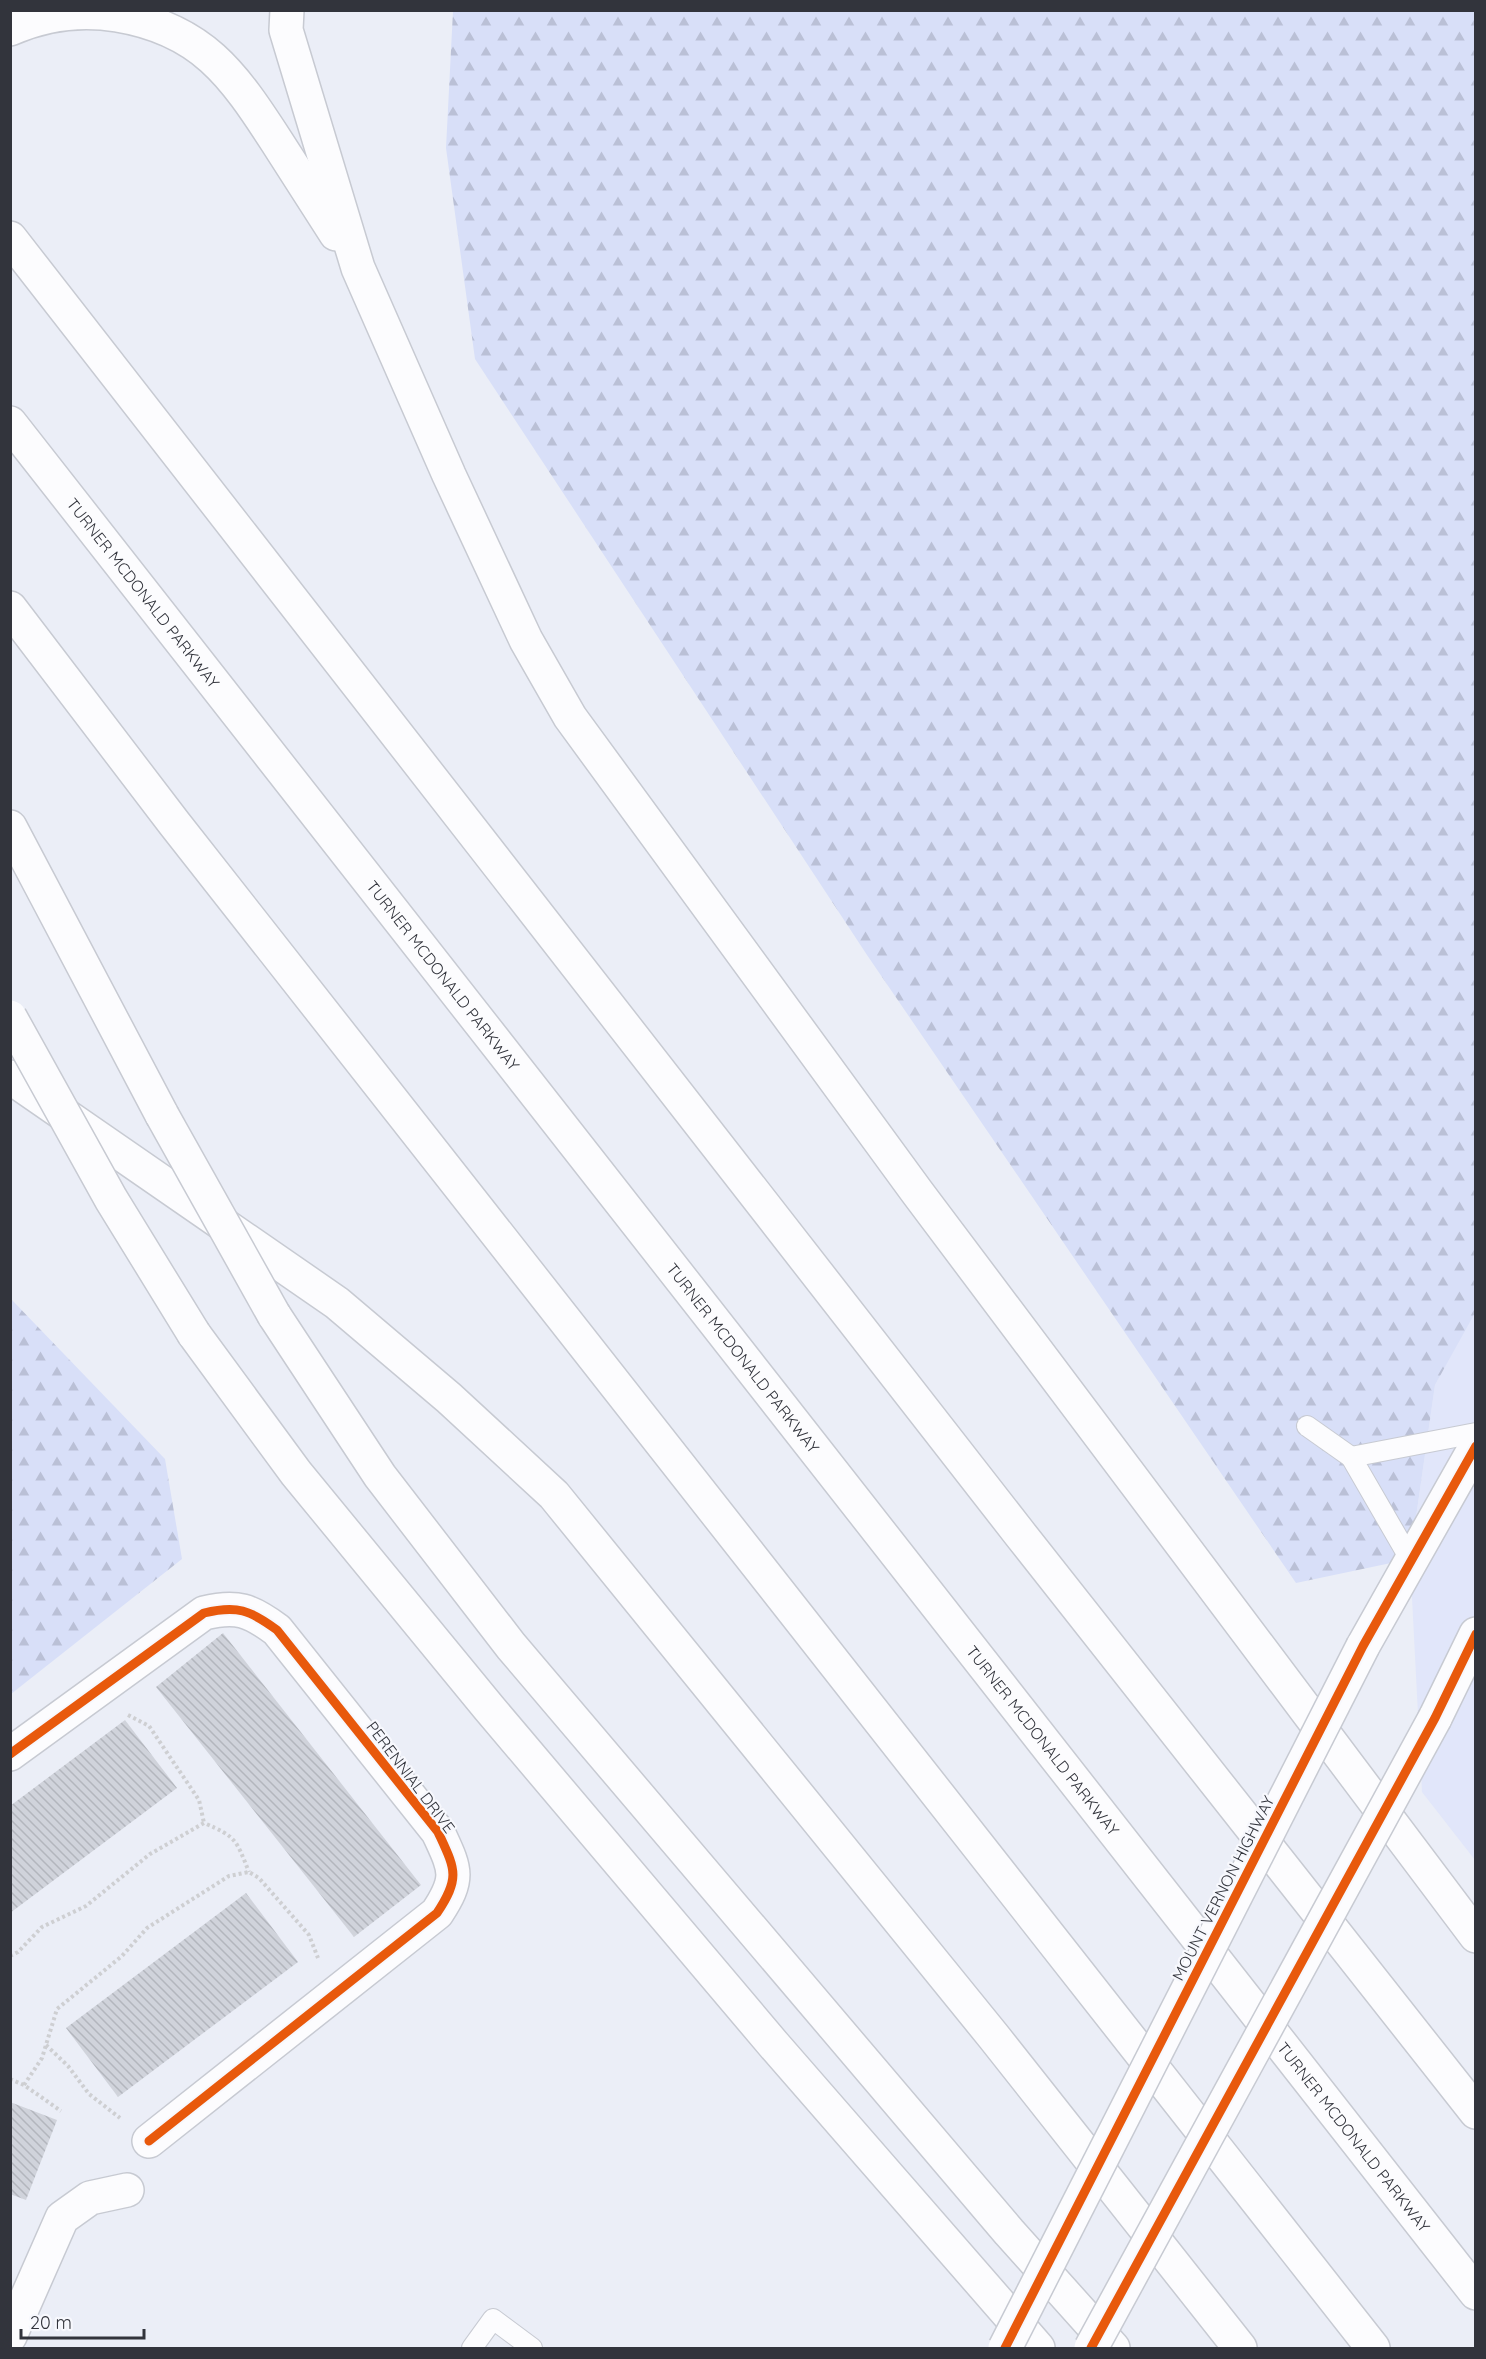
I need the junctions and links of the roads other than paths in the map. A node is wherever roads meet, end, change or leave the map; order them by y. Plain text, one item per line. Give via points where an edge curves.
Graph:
1 (287, 10) edge
2 (10, 29) edge
3 (10, 238) edge
4 (358, 268) junction
5 (10, 423) edge
6 (10, 608) edge
7 (10, 827) edge
8 (10, 1017) edge
9 (10, 1077) edge
10 (1307, 1425) dead end
11 (1476, 1433) edge
12 (1476, 1446) edge
13 (1351, 1457) junction
14 (1410, 1559) junction
15 (1476, 1634) edge
16 (10, 1754) edge
17 (1476, 1936) edge
18 (1476, 2112) edge
19 (149, 2141) road end
20 (127, 2190) dead end
21 (1476, 2293) edge
22 (10, 2336) edge
23 (472, 2349) edge
24 (532, 2349) edge
25 (1005, 2349) edge
26 (1038, 2349) edge
27 (1091, 2349) edge
28 (1113, 2349) edge
29 (1240, 2349) edge
30 (1373, 2349) edge

1 - 4 main road via 286,30
2 - 4 main road via 36,18 93,11 150,20 188,38 218,62 247,95
3 - 18 main road
4 - 17 main road via 521,630 570,717 917,1192
5 - 21 main road, TURNER MCDONALD PARKWAY
6 - 30 main road via 181,832
7 - 28 main road, bridge via 162,1115 274,1315 380,1476 511,1646
8 - 26 main road, bridge via 111,1199 194,1334 296,1473 774,2045
9 - 29 main road via 337,1303 449,1398 554,1496 994,2037
10 - 13 lane
11 - 13 lane
12 - 14 main road, MOUNT VERNON HIGHWAY
13 - 14 lane
14 - 25 main road, MOUNT VERNON HIGHWAY, bridge
15 - 27 main road, bridge via 1435,1718
16 - 19 main road, PERENNIAL DRIVE via 204,1613 227,1607 254,1613 277,1630 438,1832 453,1865 452,1891 437,1913
20 - 22 main road via 90,2198 62,2218
23 - 24 lane via 493,2319

